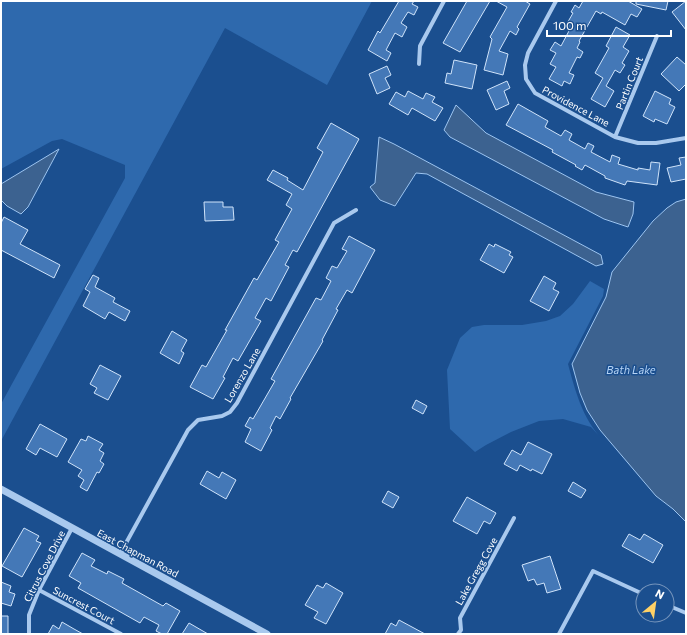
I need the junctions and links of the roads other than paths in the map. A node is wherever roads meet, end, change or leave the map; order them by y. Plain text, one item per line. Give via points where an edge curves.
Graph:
1 (444, 1) edge
2 (556, 1) edge
3 (657, 36) dead end
4 (419, 64) dead end
5 (615, 136) junction
6 (686, 138) edge
7 (356, 210) dead end
8 (1, 489) edge
9 (514, 518) dead end
10 (72, 528) junction
11 (120, 554) junction
12 (39, 590) junction
13 (635, 590) edge
14 (675, 608) edge
15 (686, 613) edge
16 (28, 634) edge
17 (121, 634) edge
18 (267, 634) edge
19 (458, 634) edge
20 (559, 634) edge

1 - 4 street via 420,46
2 - 5 street, Providence Lane via 528,53 525,65 526,79 535,93
3 - 5 street, Partin Court
5 - 6 street, Providence Lane via 638,143
7 - 11 street, Lorenzo Lane via 334,223 237,403 230,412 198,420 188,430
8 - 10 street, East Chapman Road
9 - 19 street, Lake Gregg Cove via 460,618 461,630
10 - 11 street, East Chapman Road
10 - 12 street, Citrus Cove Drive
11 - 18 street, East Chapman Road
12 - 16 street, Citrus Cove Drive via 29,615
12 - 17 street, Suncrest Court
13 - 20 street via 593,571
14 - 15 street

